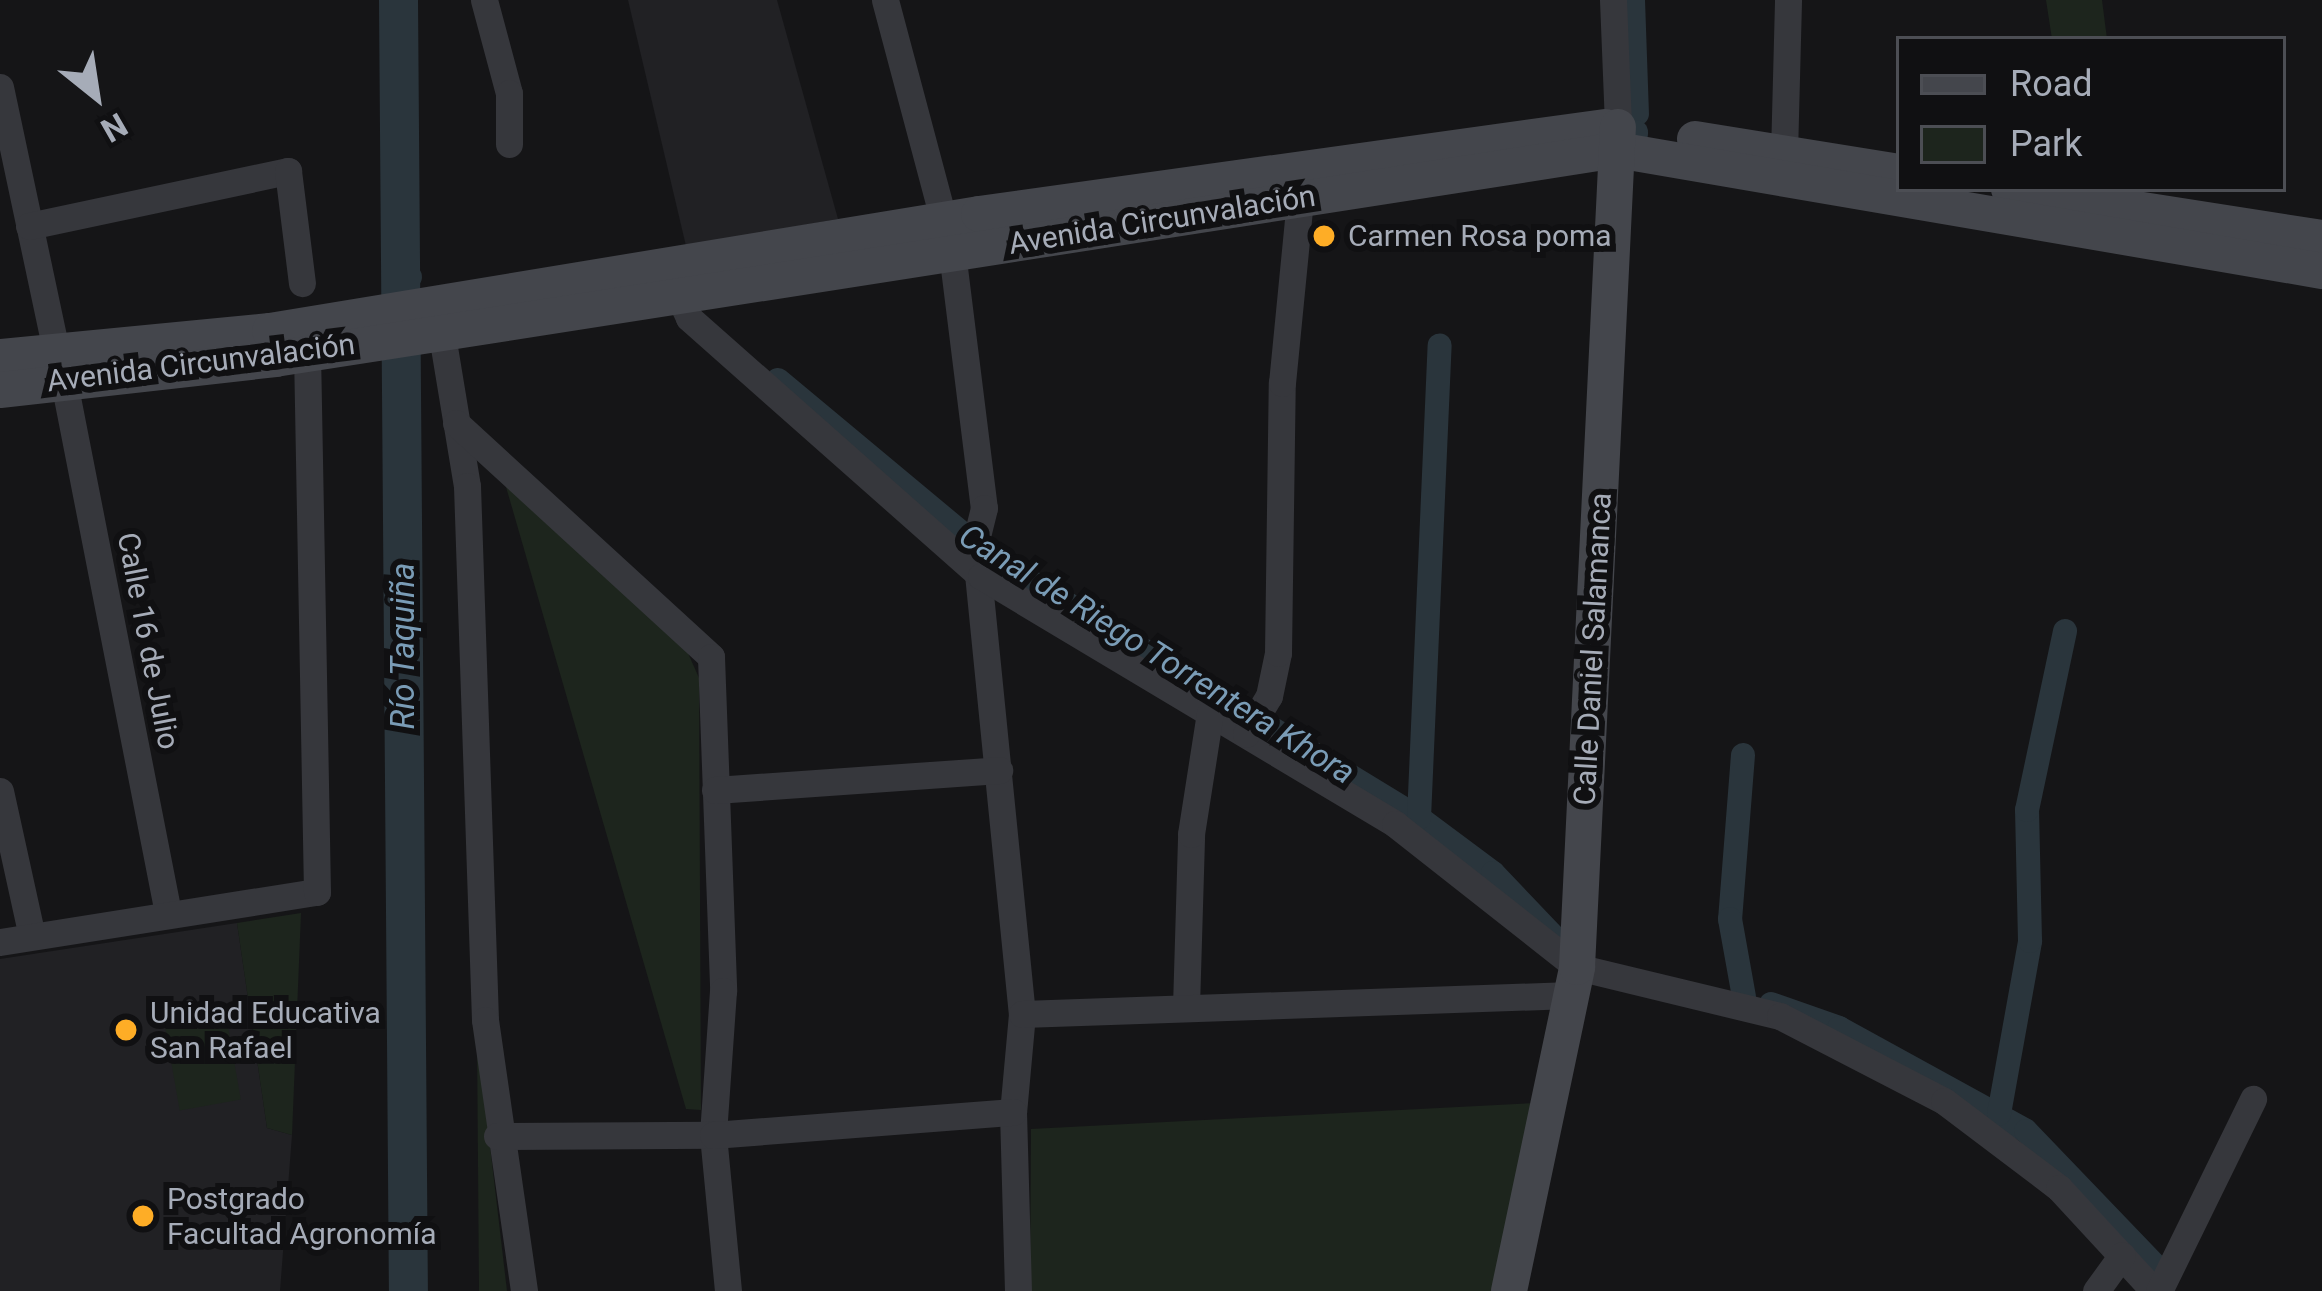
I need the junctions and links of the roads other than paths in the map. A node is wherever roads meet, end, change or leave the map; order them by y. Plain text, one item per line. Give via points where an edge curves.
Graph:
1 (484, 0) edge
2 (885, 0) edge
3 (1613, 0) edge
4 (1788, 0) edge
5 (0, 87) edge
6 (1617, 137) junction
7 (509, 144) dead end
8 (1784, 154) junction
9 (1896, 172) edge
10 (2028, 192) edge
11 (1300, 198) junction
12 (29, 226) junction
13 (948, 236) junction
14 (2322, 238) edge
15 (2322, 271) edge
16 (302, 283) dead end
17 (678, 294) junction
18 (428, 318) junction
19 (358, 329) junction
20 (307, 353) junction
21 (0, 357) edge
22 (60, 367) junction
23 (0, 390) edge
24 (456, 423) junction
25 (981, 576) junction
26 (1210, 713) junction
27 (1246, 734) junction
28 (1000, 770) junction
29 (715, 790) junction
30 (0, 791) edge
31 (168, 913) junction
32 (32, 936) junction
33 (0, 942) edge
34 (1574, 981) junction
35 (1186, 1006) junction
36 (1022, 1014) junction
37 (2253, 1099) dead end
38 (1013, 1112) junction
39 (497, 1136) junction
40 (713, 1136) junction
41 (2122, 1255) junction
42 (524, 1291) edge
43 (728, 1291) edge
44 (1018, 1291) edge
45 (1509, 1291) edge
46 (2096, 1291) edge
47 (2157, 1291) edge

1 - 7 street via 509,93
2 - 13 street
3 - 6 street, Calle Daniel Salamanca
4 - 8 street
5 - 12 street, Calle 16 de Julio
6 - 8 main road, Avenida Circunvalación
6 - 11 main road, Avenida Circunvalación
6 - 13 main road, Avenida Circunvalación
6 - 15 main road, Avenida Circunvalación via 2188,261
6 - 34 main road, Calle Daniel Salamanca
8 - 9 main road, Avenida Circunvalación
10 - 14 main road
11 - 13 main road, Avenida Circunvalación
11 - 27 street via 1282,383 1278,652 1269,696
12 - 16 street via 288,171
12 - 22 street, Calle 16 de Julio
13 - 17 main road, Avenida Circunvalación
13 - 18 main road, Avenida Circunvalación
13 - 25 street via 984,508 975,544
17 - 18 main road, Avenida Circunvalación
17 - 25 street via 689,318
18 - 19 main road, Avenida Circunvalación
18 - 24 street
19 - 20 main road, Avenida Circunvalación
19 - 22 main road, Avenida Circunvalación
20 - 22 main road, Avenida Circunvalación
20 - 31 street via 317,892
21 - 22 main road, Avenida Circunvalación
22 - 23 main road, Avenida Circunvalación
22 - 31 street, Calle 16 de Julio
24 - 29 street via 711,657
24 - 39 street via 467,486 485,1021
25 - 26 street
25 - 28 street
26 - 27 street
26 - 35 street via 1191,834
27 - 34 street via 1395,824
28 - 29 street
28 - 36 street
29 - 40 street via 723,991
30 - 32 street
31 - 32 street
32 - 33 street
34 - 35 street
34 - 41 street via 1780,1016 1848,1046 2005,1142
34 - 45 main road, Calle Daniel Salamanca
35 - 36 street
36 - 38 street
37 - 47 street
38 - 40 street
38 - 44 street
39 - 40 street
39 - 42 street
40 - 43 street
41 - 46 street
41 - 47 street

